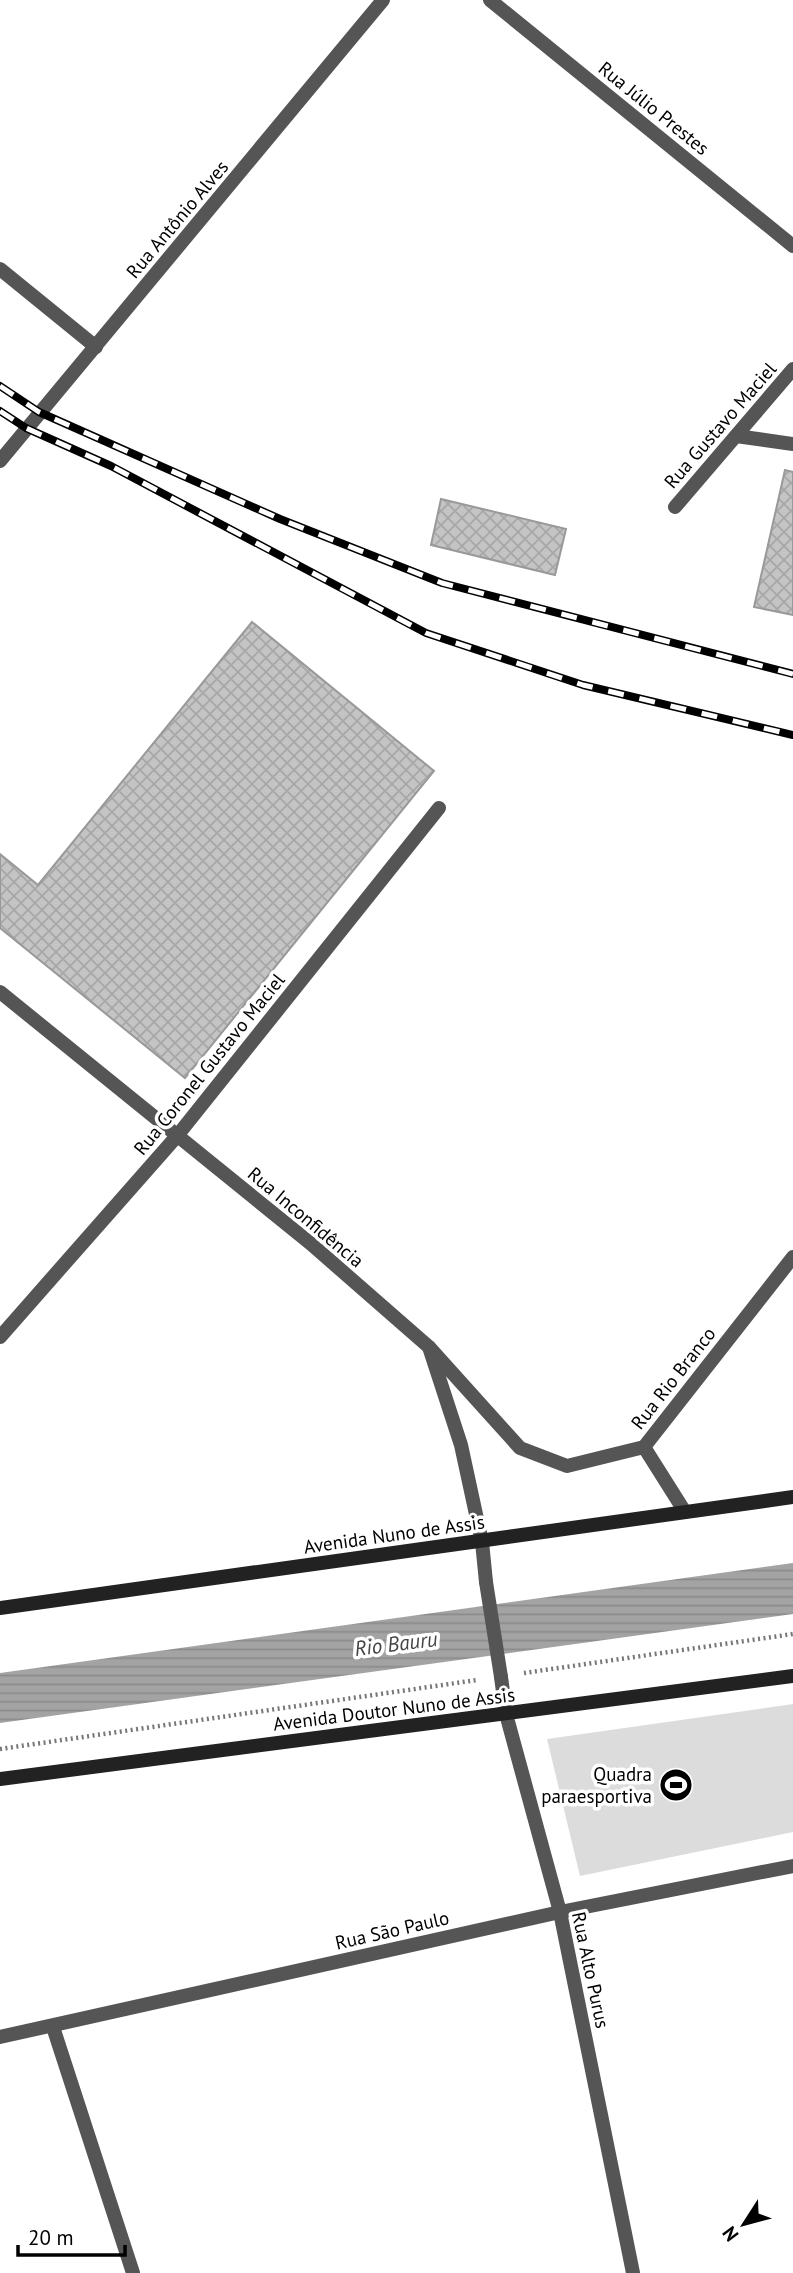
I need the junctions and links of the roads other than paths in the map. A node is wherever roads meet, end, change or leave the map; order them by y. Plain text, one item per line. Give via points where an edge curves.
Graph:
1 (383, 0) edge
2 (490, 0) edge
3 (793, 246) edge
4 (0, 269) edge
5 (96, 347) junction
6 (793, 369) edge
7 (736, 436) junction
8 (793, 444) edge
9 (0, 461) edge
10 (675, 507) dead end
11 (439, 808) dead end
12 (0, 992) edge
13 (177, 1136) junction
14 (793, 1258) edge
15 (0, 1337) edge
16 (429, 1347) junction
17 (644, 1447) junction
18 (793, 1497) edge
19 (685, 1512) junction
20 (482, 1542) junction
21 (0, 1608) edge
22 (793, 1676) edge
23 (506, 1714) junction
24 (0, 1779) edge
25 (793, 1866) edge
26 (560, 1912) junction
27 (53, 2027) junction
28 (0, 2037) edge
29 (133, 2273) edge
30 (633, 2273) edge

1 - 5 street, Rua Antônio Alves
2 - 3 street, Rua Júlio Prestes
4 - 5 street
5 - 9 street, Rua Antônio Alves
6 - 7 street, Rua Gustavo Maciel
7 - 8 street
7 - 10 street, Rua Gustavo Maciel
11 - 13 street, Rua Coronel Gustavo Maciel
12 - 13 street, Rua Inconfidência
13 - 15 street, Rua Coronel Gustavo Maciel
13 - 16 street, Rua Inconfidência
14 - 17 street, Rua Rio Branco
16 - 17 street, Rua Rio Branco via 520,1448 567,1466
16 - 20 street via 461,1445
17 - 19 street
18 - 19 main road, Avenida Nuno de Assis
19 - 20 main road, Avenida Nuno de Assis
20 - 21 main road, Avenida Nuno de Assis
20 - 23 street, Rua Alto Purus, bridge via 485,1582 507,1676
22 - 23 main road, Avenida Doutor Nuno de Assis
23 - 24 main road, Avenida Doutor Nuno de Assis
23 - 26 street, Rua Alto Purus
25 - 26 street, Rua São Paulo
26 - 27 street, Rua São Paulo
26 - 30 street, Rua Alto Purus
27 - 28 street, Rua São Paulo
27 - 29 street

